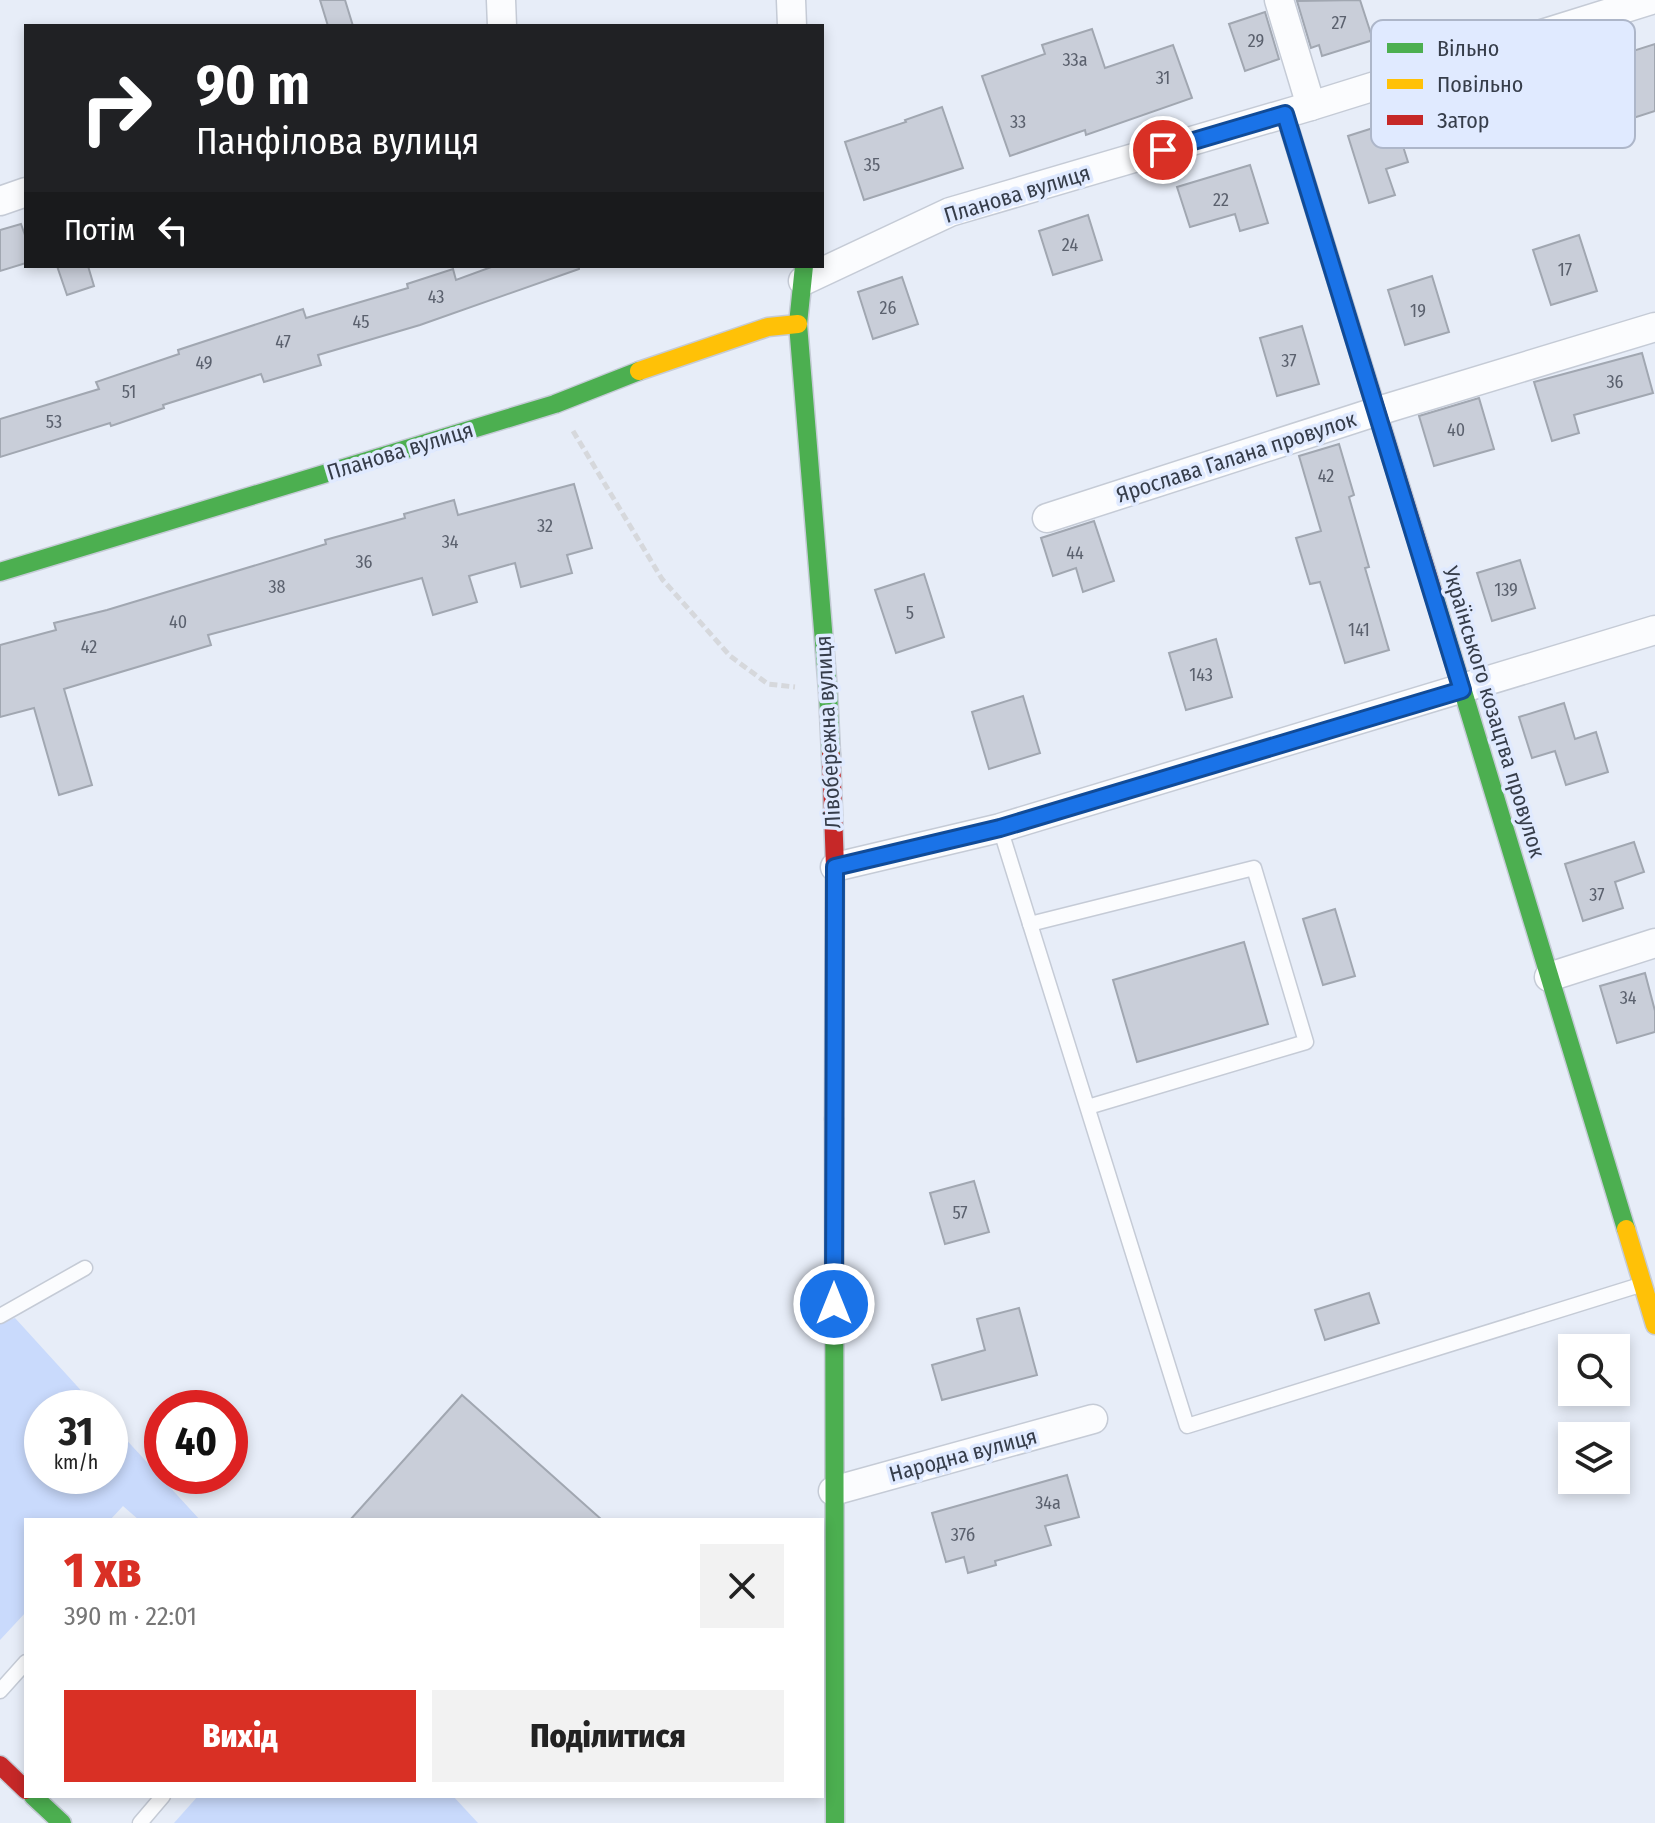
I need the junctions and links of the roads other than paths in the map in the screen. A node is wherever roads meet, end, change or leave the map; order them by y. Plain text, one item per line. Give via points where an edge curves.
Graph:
1 (501, 0) edge
2 (791, 0) edge
3 (1279, 0) edge
4 (1651, 0) edge
5 (1587, 20) edge
6 (502, 24) edge
7 (792, 24) edge
8 (1371, 87) edge
9 (1298, 110) junction
10 (24, 193) edge
11 (0, 201) edge
12 (824, 264) edge
13 (803, 273) edge
14 (798, 324) junction
15 (1655, 327) edge
16 (1378, 411) junction
17 (1047, 518) dead end
18 (0, 572) edge
19 (1655, 630) edge
20 (1462, 690) junction
21 (1000, 828) junction
22 (835, 867) junction
23 (1030, 924) junction
24 (1655, 943) edge
25 (1549, 977) junction
26 (1088, 1107) junction
27 (1644, 1253) edge
28 (85, 1268) dead end
29 (1643, 1284) junction
30 (0, 1316) edge
31 (1655, 1325) edge
32 (1093, 1419) dead end
33 (833, 1491) junction
34 (24, 1664) edge
35 (0, 1691) edge
36 (0, 1765) edge
37 (24, 1788) edge
38 (35, 1798) edge
39 (161, 1798) edge
40 (62, 1823) edge
41 (140, 1823) edge
42 (835, 1823) edge

1 - 6 street
2 - 7 street
3 - 9 street
4 - 5 street, Планова вулиця
8 - 9 street, Планова вулиця
9 - 12 street, Планова вулиця via 950,212
9 - 16 main road, Українського козацтва провулок
10 - 11 street
13 - 14 main road, Лівобережна вулиця
14 - 18 main road, Планова вулиця via 768,327 555,404
14 - 22 main road, Лівобережна вулиця via 828,691
15 - 16 street, Ярослава Галана провулок
16 - 17 street, Ярослава Галана провулок
16 - 20 main road, Українського козацтва провулок
19 - 20 street
20 - 21 street
20 - 25 main road, Українського козацтва провулок
21 - 22 street
21 - 23 lane
22 - 33 main road, Лівобережна вулиця
23 - 26 lane
23 - 26 lane via 1254,868 1306,1042
24 - 25 street
25 - 27 main road, Українського козацтва провулок
26 - 29 lane via 1187,1426
27 - 29 main road, Українського козацтва провулок
28 - 30 lane
29 - 31 main road, Українського козацтва провулок
32 - 33 street, Народна вулиця
33 - 42 main road, Лівобережна вулиця
34 - 35 lane
36 - 37 main road
38 - 40 main road
39 - 41 lane

